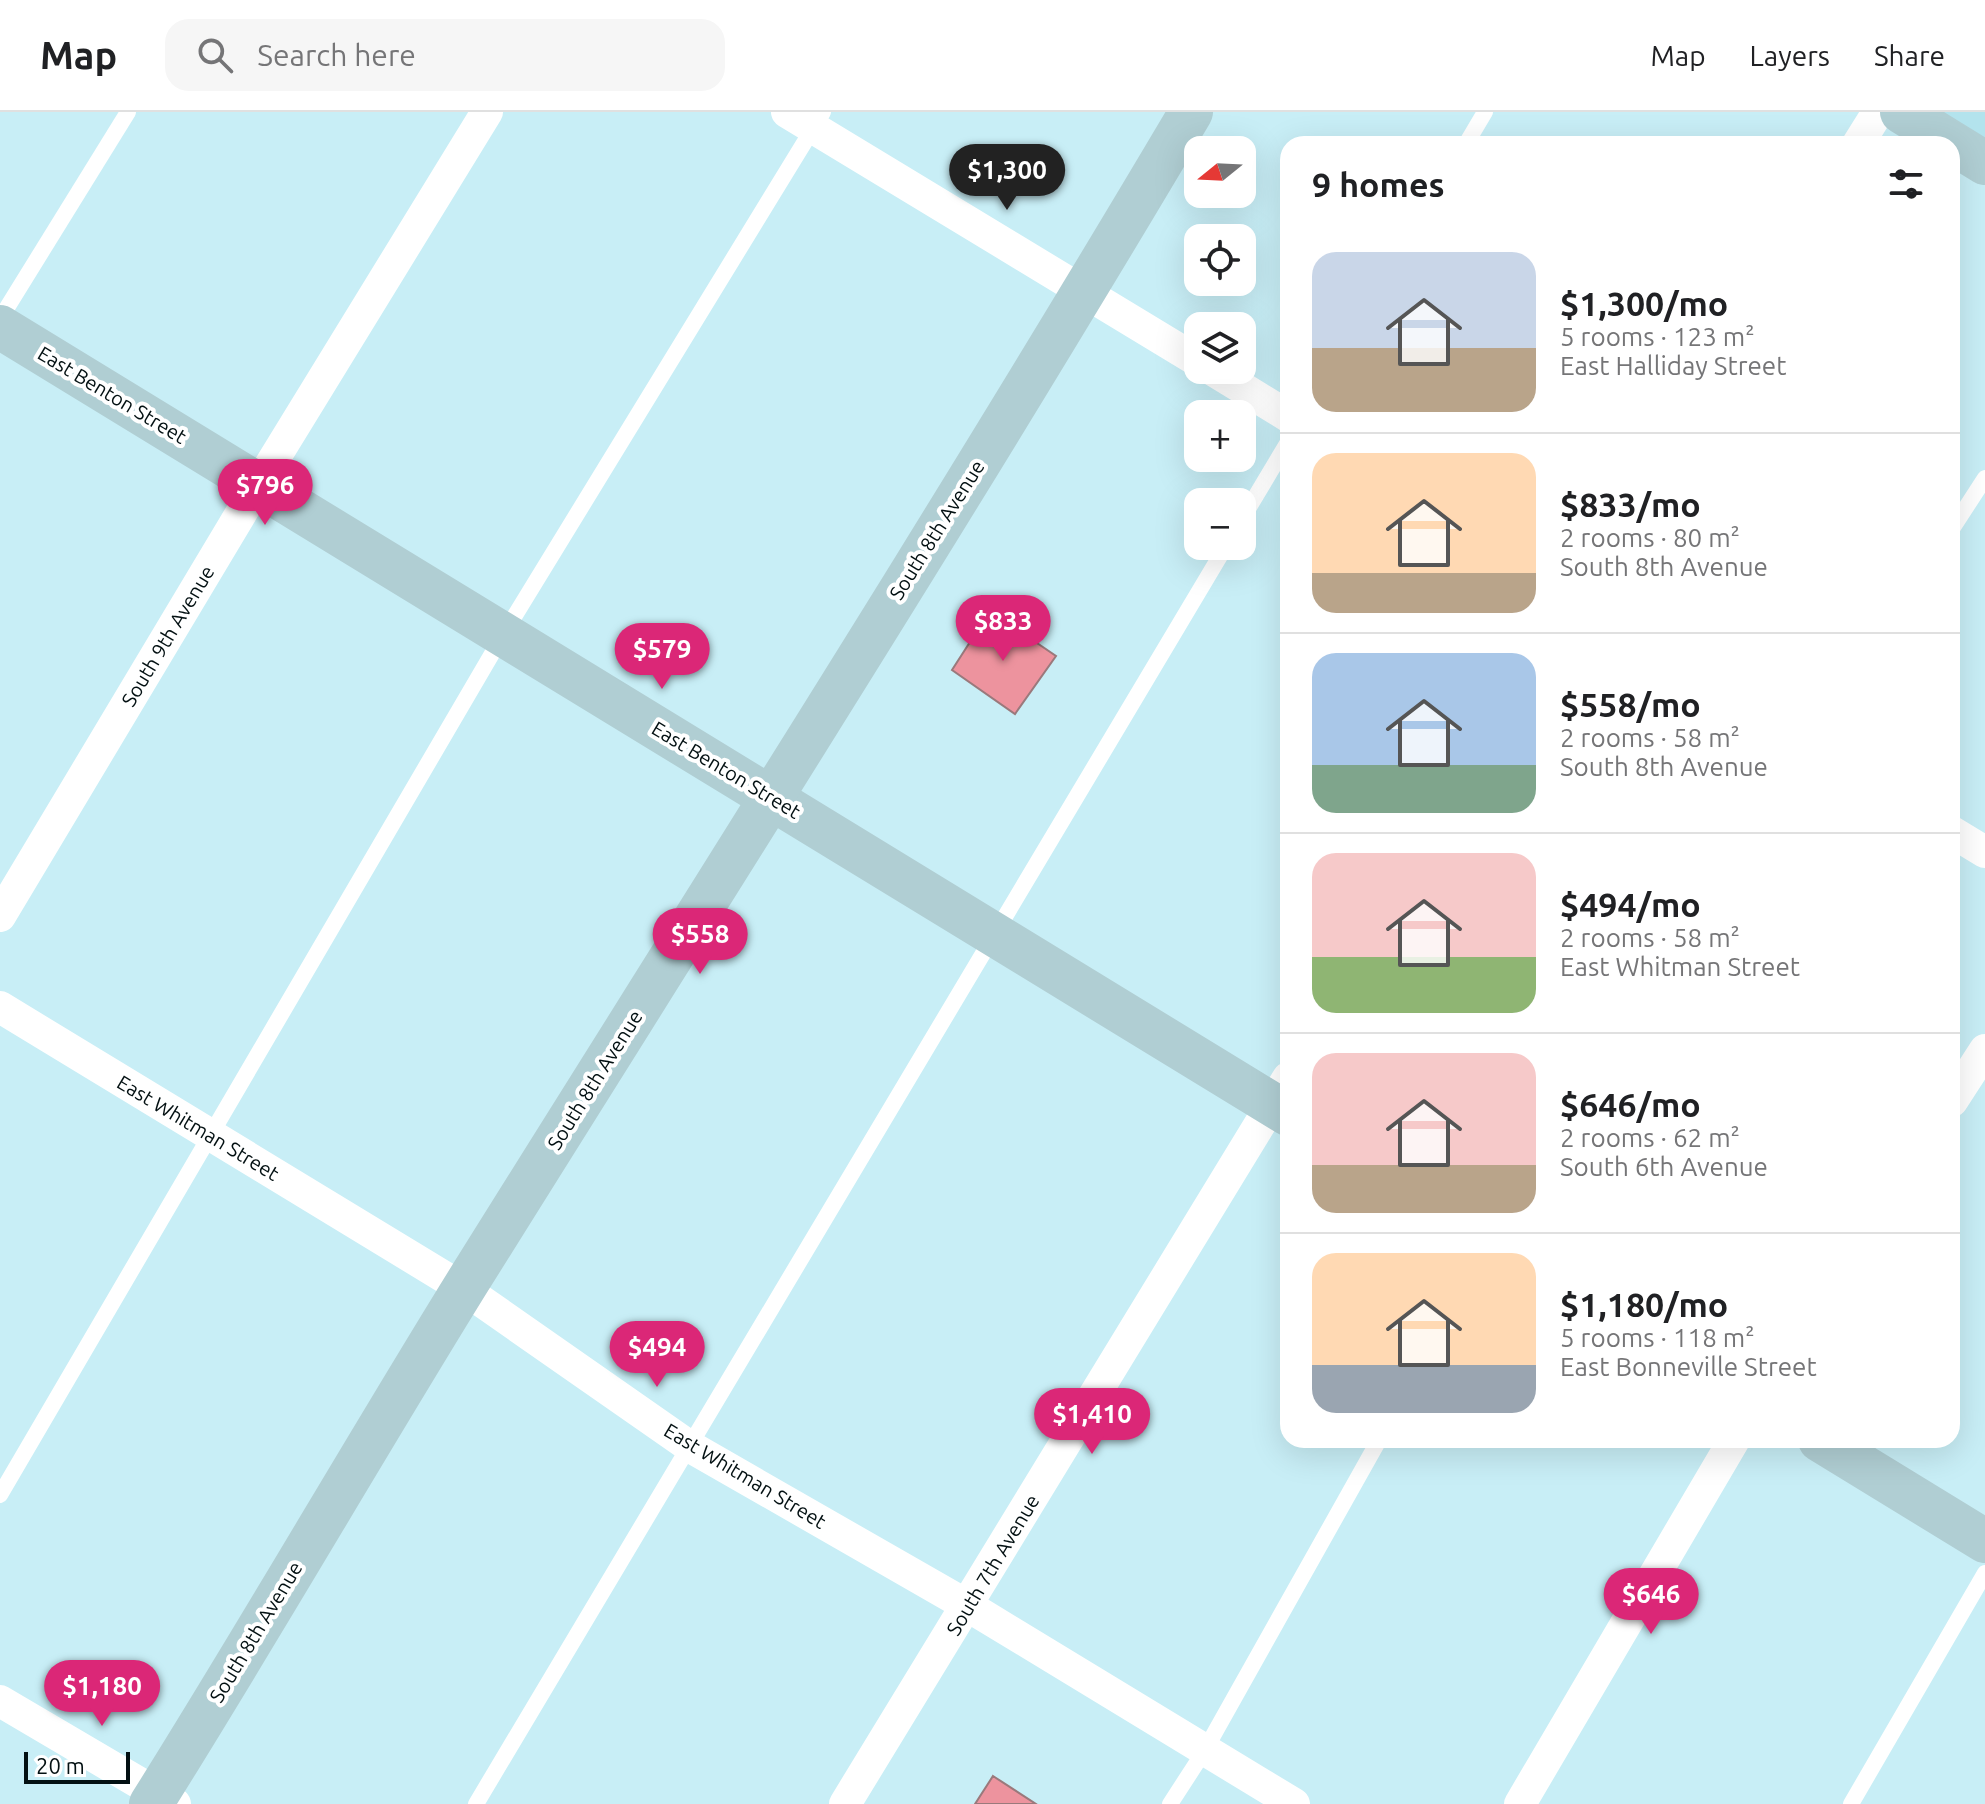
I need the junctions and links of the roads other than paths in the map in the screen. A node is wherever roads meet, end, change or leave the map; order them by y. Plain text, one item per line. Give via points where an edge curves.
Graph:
1 (128, 112) edge
2 (487, 112) edge
3 (1191, 112) edge
4 (1485, 112) edge
5 (1878, 112) edge
6 (1902, 112) edge
7 (808, 117) edge
8 (1471, 136) edge
9 (1863, 136) edge
10 (1941, 136) edge
11 (1960, 148) edge
12 (1985, 163) edge
13 (1085, 291) junction
14 (0, 319) edge
15 (0, 327) edge
16 (1184, 352) edge
17 (1236, 384) edge
18 (1280, 411) edge
19 (1280, 455) edge
20 (1985, 478) edge
21 (258, 485) junction
22 (1256, 496) edge
23 (1960, 517) edge
24 (1218, 560) edge
25 (503, 635) junction
26 (772, 798) junction
27 (1960, 837) edge
28 (1985, 852) edge
29 (0, 916) edge
30 (994, 935) junction
31 (0, 1007) edge
32 (1985, 1050) edge
33 (1960, 1089) edge
34 (1280, 1097) edge
35 (1280, 1104) edge
36 (212, 1136) junction
37 (464, 1289) junction
38 (689, 1446) junction
39 (1375, 1448) edge
40 (1729, 1448) edge
41 (1833, 1448) edge
42 (0, 1495) edge
43 (1985, 1541) edge
44 (1985, 1573) edge
45 (968, 1606) junction
46 (0, 1701) edge
47 (1205, 1750) junction
48 (161, 1800) edge
49 (476, 1804) edge
50 (845, 1804) edge
51 (1170, 1804) edge
52 (1294, 1804) edge
53 (1520, 1804) edge
54 (1851, 1804) edge

1 - 14 lane
2 - 21 street, South 9th Avenue
3 - 13 street, South 8th Avenue
4 - 8 lane
5 - 9 street
6 - 10 street
7 - 13 street
7 - 25 lane
11 - 12 street
13 - 16 street
13 - 26 street, South 8th Avenue
15 - 21 street, East Benton Street
17 - 18 street
19 - 22 lane
20 - 23 lane
21 - 25 street, East Benton Street
21 - 29 street, South 9th Avenue
24 - 30 lane
25 - 26 street, East Benton Street
25 - 36 lane
26 - 30 street, East Benton Street
26 - 37 street, South 8th Avenue
27 - 28 street
30 - 34 street, East Benton Street
30 - 38 lane
31 - 36 street, East Whitman Street
32 - 33 street
35 - 45 street, South 7th Avenue
36 - 37 street, East Whitman Street
36 - 42 lane
37 - 38 street, East Whitman Street
37 - 48 street, South 8th Avenue
38 - 45 street, East Whitman Street
38 - 49 lane
39 - 47 lane
40 - 53 street
41 - 43 street
44 - 54 lane
45 - 47 street, East Whitman Street
45 - 50 street, South 7th Avenue
46 - 48 street
47 - 51 lane
47 - 52 street, East Whitman Street

